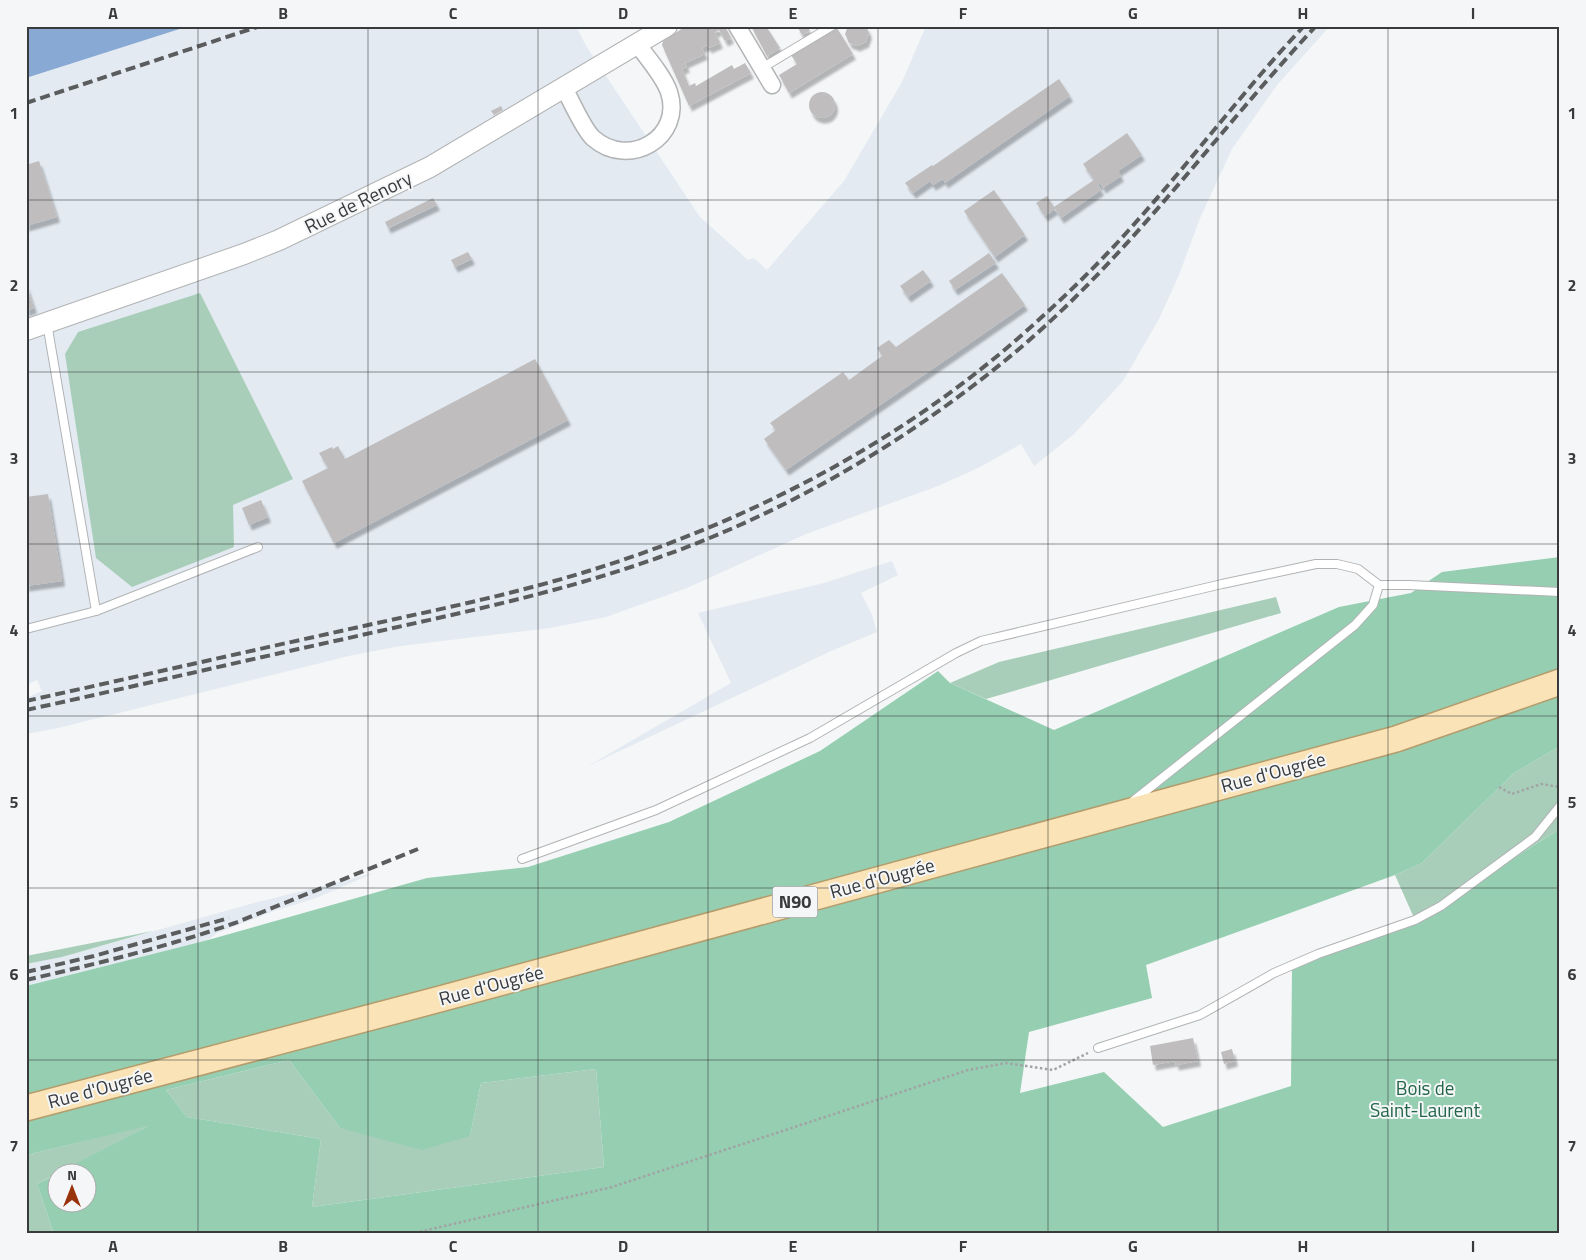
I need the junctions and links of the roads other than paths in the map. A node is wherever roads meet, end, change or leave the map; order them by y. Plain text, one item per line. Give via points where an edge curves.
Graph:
1 (667, 26) edge
2 (737, 26) edge
3 (832, 26) edge
4 (637, 44) junction
5 (762, 68) junction
6 (772, 85) dead end
7 (564, 88) junction
8 (46, 323) junction
9 (26, 330) edge
10 (258, 547) dead end
11 (1380, 585) junction
12 (1560, 592) edge
13 (96, 611) junction
14 (26, 629) edge
15 (1560, 682) edge
16 (1560, 806) edge
17 (1115, 814) junction
18 (522, 859) dead end
19 (1098, 1048) road end
20 (26, 1108) edge

1 - 4 street, Rue de Renory
2 - 5 street
3 - 5 lane
4 - 7 street, Rue de Renory
4 - 7 street via 669,91 672,105 665,128 659,138 648,145 633,152 618,152 604,146 591,136
5 - 6 street
7 - 8 street, Rue de Renory via 430,167 279,240
8 - 9 street, Rue de Renory
8 - 13 lane
10 - 13 lane
11 - 12 lane
11 - 17 lane via 1373,605 1355,625
11 - 18 lane via 1358,569 1316,564 981,641 810,738 656,810
13 - 14 lane
15 - 17 main road, Rue d'Ougrée / N90 via 1396,739
16 - 19 lane via 1535,837 1441,906 1415,920 1274,973 1200,1015
17 - 20 main road, Rue d'Ougrée / N90

